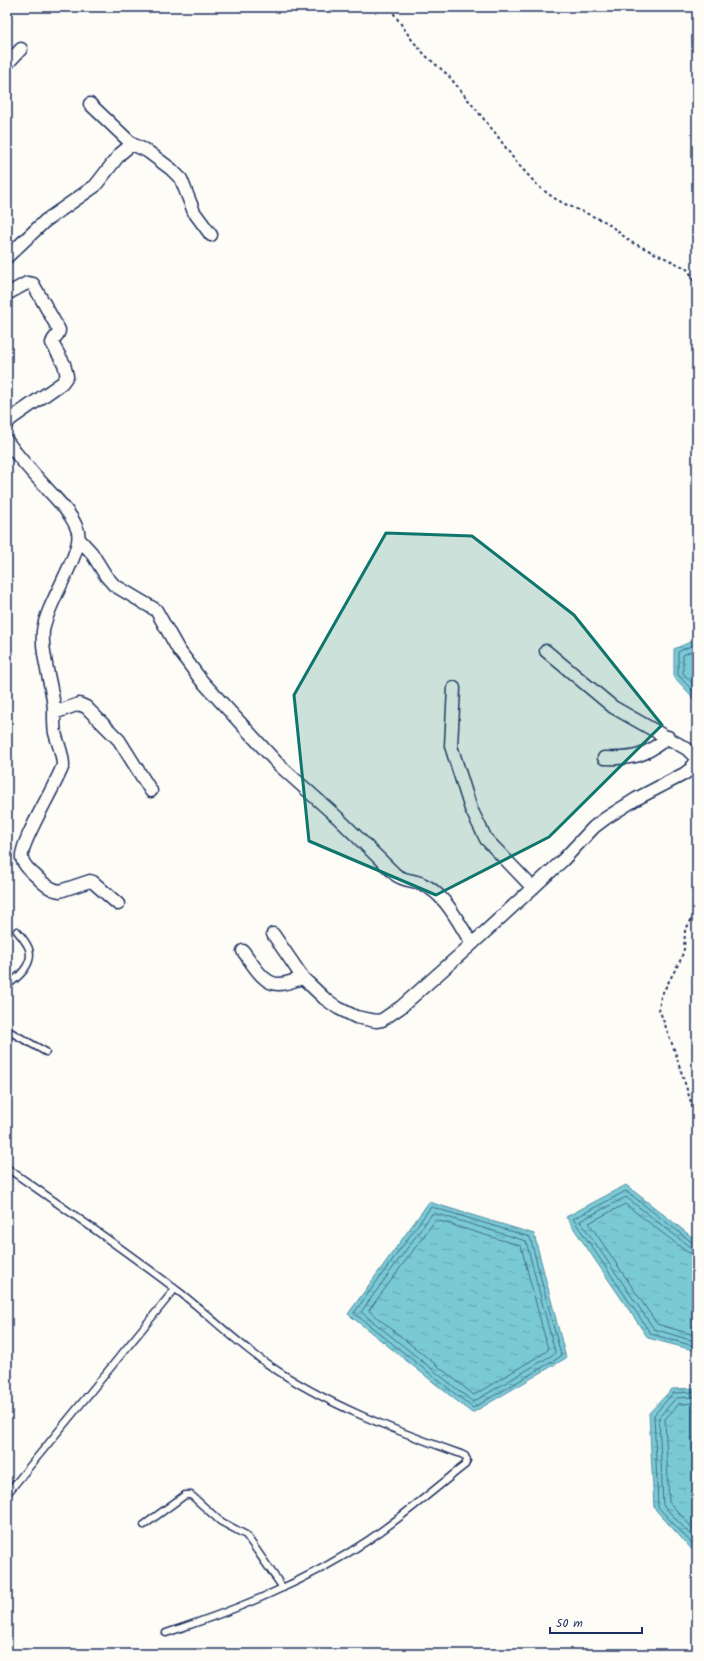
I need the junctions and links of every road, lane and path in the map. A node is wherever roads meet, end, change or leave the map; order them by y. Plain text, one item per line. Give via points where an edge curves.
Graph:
1 (394, 7) edge
2 (21, 49) dead end
3 (7, 64) edge
4 (90, 104) dead end
5 (132, 144) junction
6 (211, 235) dead end
7 (7, 257) edge
8 (697, 291) edge
9 (7, 294) edge
10 (7, 424) edge
11 (7, 441) edge
12 (79, 539) junction
13 (546, 651) dead end
14 (454, 688) dead end
15 (54, 713) junction
16 (668, 737) junction
17 (604, 758) dead end
18 (151, 791) dead end
19 (533, 888) junction
20 (118, 904) dead end
21 (697, 909) edge
22 (17, 930) dead end
23 (273, 934) dead end
24 (472, 944) junction
25 (243, 951) dead end
26 (303, 978) junction
27 (7, 985) edge
28 (7, 1030) edge
29 (46, 1052) dead end
30 (697, 1121) edge
31 (7, 1168) edge
32 (175, 1289) junction
33 (7, 1494) edge
34 (144, 1525) dead end
35 (283, 1588) junction
36 (166, 1633) dead end

1 - 8 path via 394,14 412,40 448,75 516,162 539,187 559,201 606,222 630,242 686,268
2 - 3 street
4 - 5 street
5 - 6 street via 147,151 181,179 194,212
5 - 7 street via 120,154 95,186 45,221
9 - 10 street via 27,283 33,284 59,330 52,343 66,372 62,383
11 - 12 street via 64,508 78,531
12 - 15 street via 50,606 43,632
12 - 24 street via 114,585 156,610 175,644 201,680 279,765 396,875 401,879 421,884 438,895
13 - 16 street via 613,707
14 - 19 street via 451,746 471,809 486,839
15 - 18 street via 79,704 86,707 119,740
15 - 20 street via 55,734 63,765 27,838 21,856 23,862 40,881 56,891 60,892 90,881
16 - 17 street via 656,747 638,756 623,759
16 - 19 street via 694,755 696,758 692,768 594,826
19 - 24 street
21 - 30 path via 685,931 681,959 661,996 659,1009
22 - 27 lane via 29,948 29,959 20,975
23 - 26 street
24 - 26 street via 401,1007 382,1020 356,1017 338,1008
25 - 26 street via 271,983 278,984
28 - 29 lane
31 - 32 lane
32 - 33 lane
32 - 35 lane via 269,1365 300,1384 380,1424 461,1454 467,1460 392,1524 331,1564
34 - 35 lane via 185,1496 191,1495 220,1521 246,1535
35 - 36 lane via 214,1618

